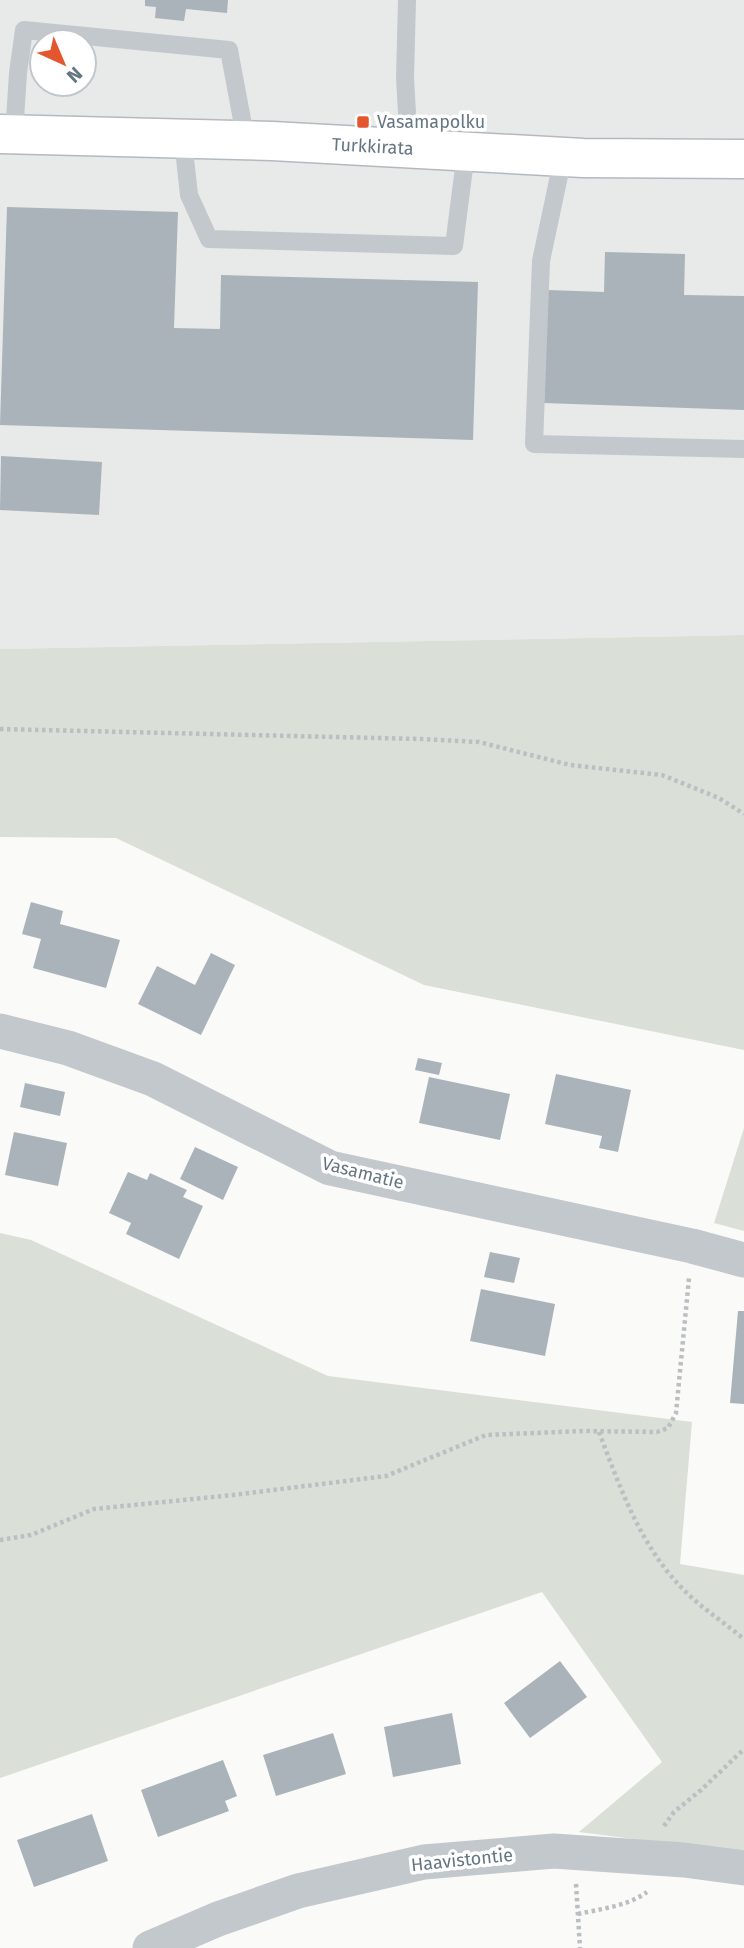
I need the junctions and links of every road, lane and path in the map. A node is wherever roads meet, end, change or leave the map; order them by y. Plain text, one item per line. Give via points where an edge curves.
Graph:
1 (407, 0) edge
2 (7, 135) edge
3 (183, 140) junction
4 (246, 141) junction
5 (409, 148) junction
6 (466, 152) junction
7 (563, 157) junction
8 (744, 159) edge
9 (744, 449) edge
10 (0, 729) edge
11 (744, 814) edge
12 (0, 1031) edge
13 (692, 1245) junction
14 (744, 1260) edge
15 (598, 1432) junction
16 (0, 1540) edge
17 (744, 1639) edge
18 (744, 1749) edge
19 (575, 1852) junction
20 (660, 1858) junction
21 (744, 1868) edge
22 (578, 1914) junction
23 (150, 1948) edge
24 (580, 1948) edge

1 - 5 lane
2 - 3 main road, Turkkirata
2 - 4 lane via 24,30 229,50
3 - 4 main road, Turkkirata
3 - 6 lane via 189,195 209,239 454,246
4 - 5 main road, Turkkirata
5 - 6 main road, Turkkirata
6 - 7 main road, Turkkirata
7 - 8 main road, Turkkirata
7 - 9 lane via 541,261 534,444
10 - 11 path via 479,742 570,765 662,775 719,798
12 - 13 street, Vasamatie via 68,1048 153,1079 330,1168
13 - 14 street, Vasamatie
13 - 15 path via 676,1413 668,1428 657,1432
15 - 16 path via 486,1435 386,1476 94,1509 31,1535
15 - 17 path via 628,1508 652,1552 687,1594
18 - 20 path via 674,1812 663,1827
19 - 20 street, Haavistontie
19 - 22 path
19 - 23 street, Haavistontie via 424,1862 298,1891
20 - 21 street, Haavistontie
20 - 22 path via 654,1888 640,1897
22 - 24 path

